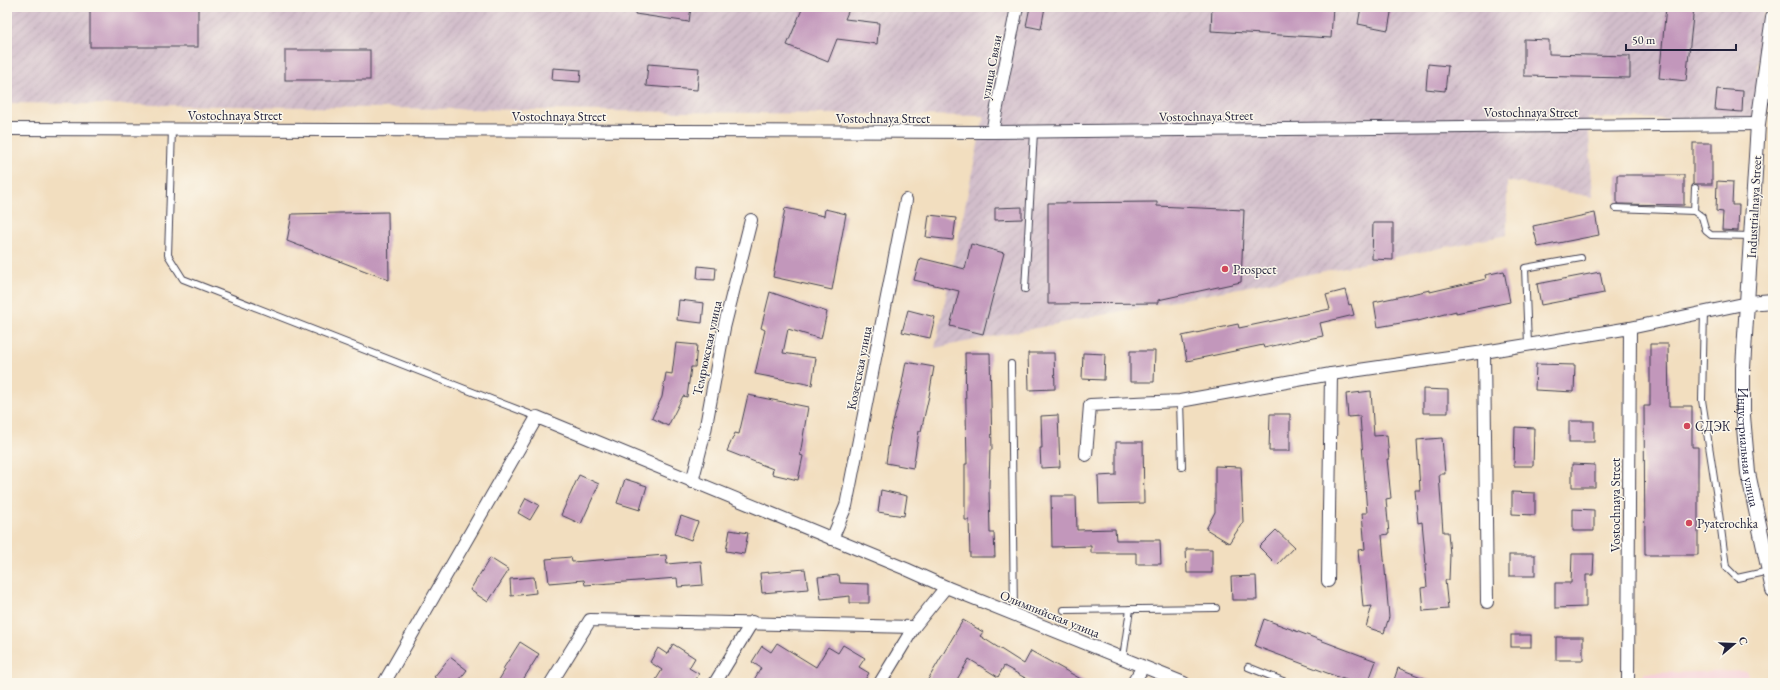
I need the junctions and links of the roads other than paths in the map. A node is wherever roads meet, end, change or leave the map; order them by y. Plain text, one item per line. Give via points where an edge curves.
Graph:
1 (1017, 7) edge
2 (1773, 17) edge
3 (1768, 91) edge
4 (1758, 124) junction
5 (7, 129) edge
6 (172, 129) junction
7 (992, 132) junction
8 (1034, 132) junction
9 (1695, 188) dead end
10 (906, 200) dead end
11 (1615, 208) dead end
12 (1694, 211) junction
13 (751, 220) dead end
14 (1752, 236) junction
15 (1581, 258) dead end
16 (1025, 289) dead end
17 (1773, 301) edge
18 (1748, 303) junction
19 (1704, 312) junction
20 (1630, 328) junction
21 (1528, 344) junction
22 (1484, 352) junction
23 (1011, 364) dead end
24 (1331, 374) junction
25 (1180, 401) junction
26 (536, 418) junction
27 (1086, 455) dead end
28 (1182, 467) dead end
29 (692, 482) junction
30 (832, 539) junction
31 (1769, 571) junction
32 (1328, 581) dead end
33 (946, 587) junction
34 (1773, 590) edge
35 (1487, 602) dead end
36 (1216, 608) dead end
37 (1130, 609) junction
38 (1064, 610) dead end
39 (1014, 615) junction
40 (752, 622) junction
41 (914, 627) junction
42 (1123, 658) junction
43 (1143, 667) junction
44 (1248, 667) dead end
45 (384, 683) edge
46 (551, 683) edge
47 (715, 683) edge
48 (880, 683) edge
49 (1133, 683) edge
50 (1184, 683) edge
51 (1288, 683) edge
52 (1628, 683) edge

1 - 7 street, улица Связи
2 - 3 street, Industrialnaya Street
3 - 4 street, Industrialnaya Street
4 - 8 street, Vostochnaya Street
4 - 14 street, Industrialnaya Street
5 - 6 street, Vostochnaya Street
6 - 7 street, Vostochnaya Street
6 - 26 lane via 168,255 183,279
7 - 8 street, Vostochnaya Street
8 - 16 lane
9 - 12 lane
10 - 30 street, Козетская улица via 846,506
11 - 12 lane
12 - 14 lane via 1702,217 1706,231 1711,235
13 - 29 street, Темрюкская улица via 724,328 705,431
14 - 18 street, Industrialnaya Street
15 - 21 lane via 1525,268
17 - 18 street
18 - 19 street
18 - 31 street, Индустриальная улица via 1743,368 1743,416 1748,473
19 - 20 street
19 - 31 lane via 1702,400 1726,567 1737,578
20 - 21 street
20 - 52 street, Vostochnaya Street
21 - 22 street
22 - 24 street
22 - 35 street
23 - 39 lane
24 - 25 street
24 - 32 street
25 - 27 street via 1090,405
25 - 28 lane
26 - 29 street, Олимпийская улица
26 - 45 street
29 - 30 street, Олимпийская улица
30 - 33 street, Олимпийская улица
31 - 34 street, Индустриальная улица
33 - 39 street, Олимпийская улица
33 - 41 street
36 - 37 lane
37 - 38 lane
37 - 42 lane
39 - 42 street, Олимпийская улица
40 - 41 street
40 - 46 street via 590,620
40 - 47 street
41 - 48 street
42 - 43 street, Олимпийская улица
43 - 49 street
43 - 50 street, Олимпийская улица
44 - 51 lane

